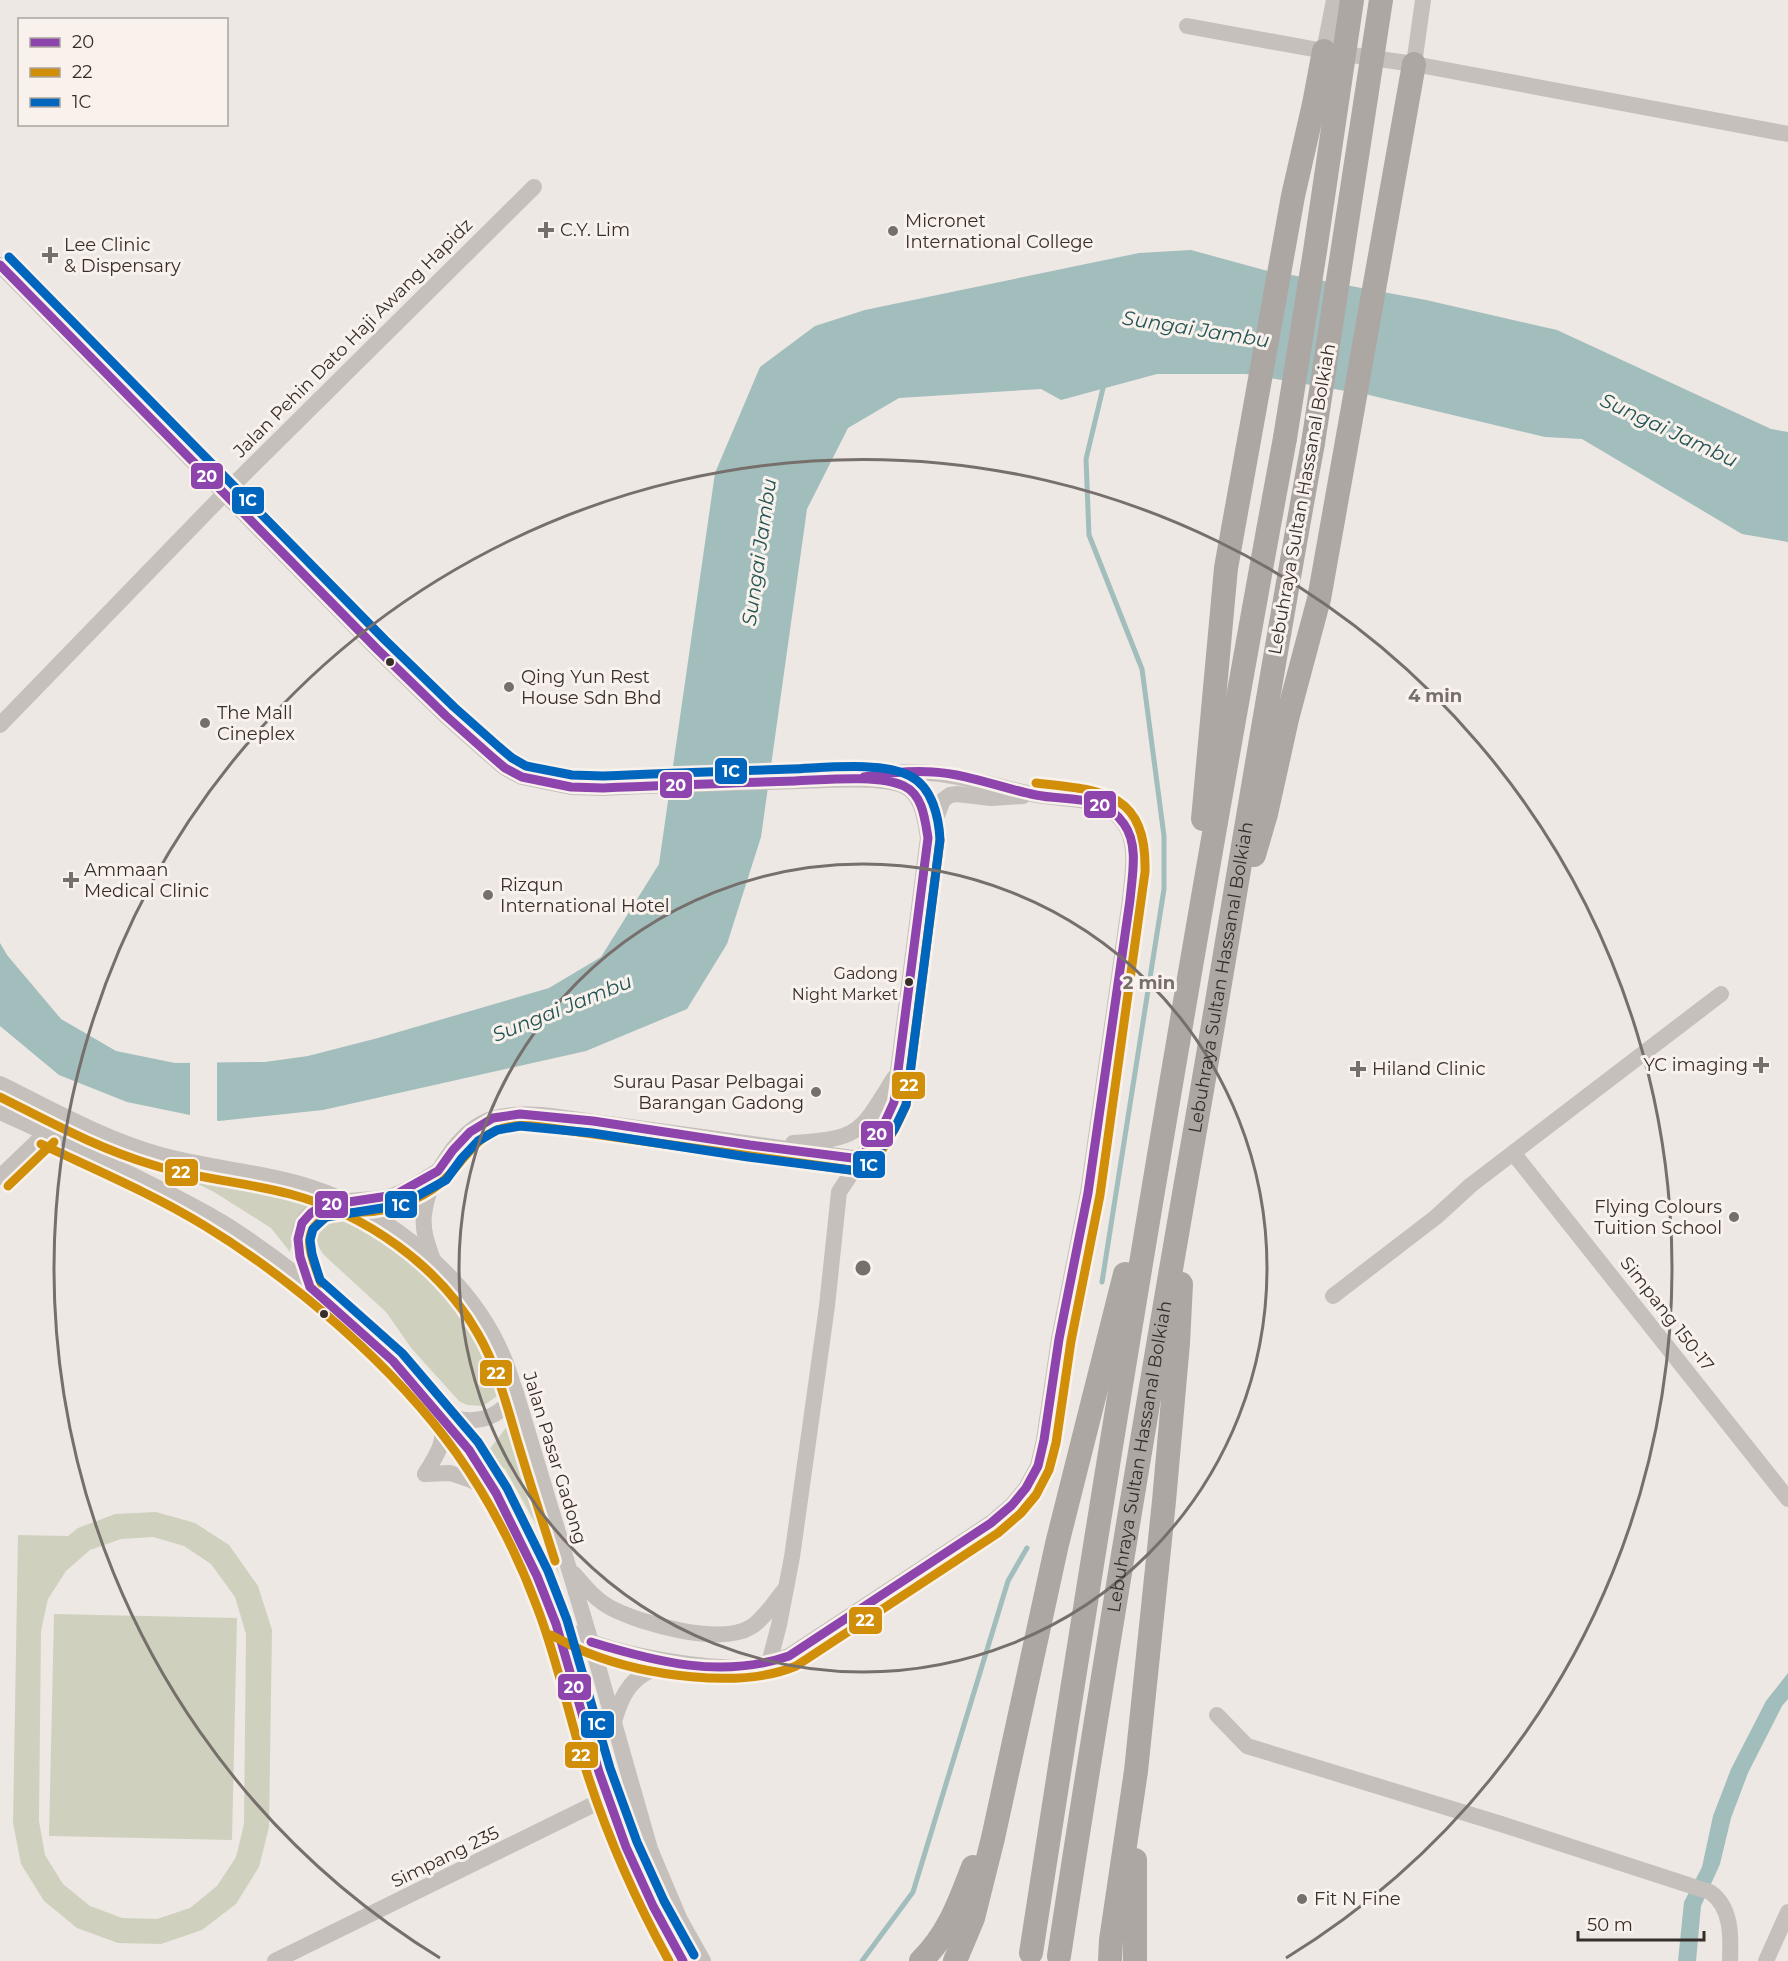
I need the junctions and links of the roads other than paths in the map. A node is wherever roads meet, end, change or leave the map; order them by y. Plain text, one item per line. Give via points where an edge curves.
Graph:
1 (1334, 0) edge
2 (1352, 0) edge
3 (1381, 0) edge
4 (1423, 0) edge
5 (1187, 26) dead end
6 (1324, 51) junction
7 (1414, 64) junction
8 (1788, 134) edge
9 (534, 187) dead end
10 (0, 265) edge
11 (224, 494) junction
12 (0, 725) edge
13 (848, 779) junction
14 (1035, 795) junction
15 (928, 838) junction
16 (1200, 921) junction
17 (1224, 956) junction
18 (1721, 994) dead end
19 (897, 1075) junction
20 (0, 1084) edge
21 (0, 1112) edge
22 (1166, 1116) junction
23 (46, 1133) junction
24 (750, 1145) junction
25 (1514, 1154) junction
26 (860, 1159) junction
27 (438, 1171) junction
28 (0, 1177) edge
29 (1185, 1180) junction
30 (348, 1201) junction
31 (434, 1261) junction
32 (310, 1287) junction
33 (1333, 1296) dead end
34 (516, 1393) junction
35 (441, 1416) junction
36 (496, 1493) junction
37 (1788, 1499) edge
38 (569, 1569) junction
39 (786, 1588) junction
40 (556, 1624) junction
41 (591, 1642) junction
42 (684, 1663) junction
43 (769, 1663) junction
44 (1217, 1715) dead end
45 (614, 1722) junction
46 (1136, 1771) junction
47 (631, 1786) junction
48 (608, 1796) junction
49 (1002, 1796) junction
50 (1788, 1912) edge
51 (1031, 1953) dead end
52 (1059, 1956) dead end
53 (1733, 1957) edge
54 (275, 1961) edge
55 (682, 1961) edge
56 (703, 1961) edge
57 (921, 1961) edge
58 (955, 1961) edge
59 (1110, 1961) edge
60 (1135, 1961) edge
61 (1766, 1961) edge

1 - 6 street
2 - 16 highway, Lebuhraya Sultan Hassanal Bolkiah, bridge via 1316,251
3 - 17 highway, Lebuhraya Sultan Hassanal Bolkiah, bridge via 1313,443
4 - 7 street
5 - 6 street
6 - 7 street
6 - 16 highway via 1293,196 1226,568 1203,820
7 - 8 street
7 - 17 highway via 1319,599 1266,814
9 - 11 street, Jalan Pehin Dato Haji Awang Hapidz
10 - 11 street
11 - 12 street, Jalan Pehin Dato Haji Awang Hapidz
11 - 13 street via 446,716 505,768 522,777 571,787
13 - 14 street via 896,771 929,772
13 - 15 street via 904,786 915,794
14 - 15 street via 950,795 943,800
14 - 43 street via 1086,800 1117,814 1132,842 1133,861 1088,1193 1038,1466 1012,1505 991,1523 789,1656
15 - 19 street
16 - 22 highway, Lebuhraya Sultan Hassanal Bolkiah
17 - 29 highway, Lebuhraya Sultan Hassanal Bolkiah
18 - 25 street
19 - 24 street via 870,1118 848,1135 830,1141
19 - 26 street via 894,1102
20 - 30 street, Jalan Pasar Gadong via 106,1135 158,1154 311,1187
21 - 23 street
22 - 49 highway via 1057,1544
22 - 51 highway, Lebuhraya Sultan Hassanal Bolkiah
23 - 28 street
23 - 32 street via 230,1227
24 - 26 street
24 - 27 street via 520,1114 493,1118 470,1132
25 - 33 street
25 - 37 street, Simpang 150-17
26 - 39 street via 839,1192 827,1306
27 - 30 street via 395,1195
27 - 31 street via 424,1217
29 - 46 highway via 1177,1354
29 - 52 highway, Lebuhraya Sultan Hassanal Bolkiah
30 - 31 street, Jalan Pasar Gadong via 402,1234
30 - 32 street via 322,1206 310,1212 302,1223 298,1239 300,1257
31 - 34 street, Jalan Pasar Gadong via 481,1318 502,1353
32 - 35 street via 393,1361
34 - 35 street via 507,1406 476,1422
34 - 38 street, Jalan Pasar Gadong
35 - 36 street via 469,1450
35 - 36 street via 441,1450 425,1474 450,1473
36 - 40 street
38 - 39 street via 610,1608 642,1621 706,1634 735,1634 752,1626
38 - 41 street, Jalan Pasar Gadong
39 - 43 street
40 - 41 street
40 - 48 street
41 - 42 street
41 - 45 street, Jalan Pasar Gadong
42 - 43 street via 734,1667
42 - 45 street via 660,1666 641,1674 627,1688
44 - 53 street via 1247,1746 1710,1892 1724,1905 1728,1915
45 - 47 street, Jalan Pasar Gadong
46 - 59 highway
46 - 60 highway
47 - 48 street, Simpang 235
47 - 56 street, Jalan Pasar Gadong via 662,1881
48 - 54 street, Simpang 235
48 - 55 street via 639,1876
49 - 57 highway via 950,1925
49 - 58 highway via 973,1918
50 - 61 street

